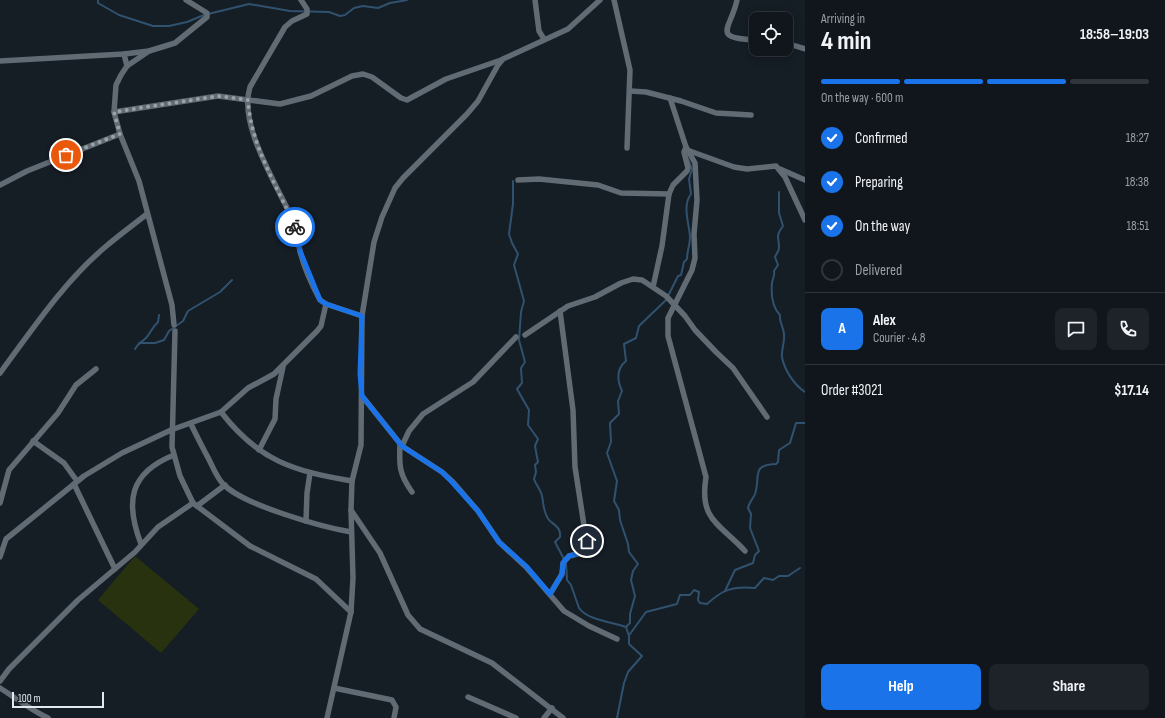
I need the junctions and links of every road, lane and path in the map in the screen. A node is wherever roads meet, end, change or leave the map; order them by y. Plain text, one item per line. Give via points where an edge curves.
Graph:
1 (186, 0) edge
2 (301, 0) edge
3 (534, 0) edge
4 (600, 0) edge
5 (614, 0) edge
6 (737, 0) edge
7 (544, 39) junction
8 (749, 40) edge
9 (793, 45) edge
10 (805, 49) edge
11 (149, 51) junction
12 (124, 54) junction
13 (503, 59) junction
14 (0, 61) edge
15 (127, 66) junction
16 (630, 91) junction
17 (670, 98) junction
18 (248, 100) junction
19 (114, 112) junction
20 (751, 115) dead end
21 (120, 134) junction
22 (627, 148) dead end
23 (686, 148) junction
24 (780, 169) junction
25 (518, 180) dead end
26 (805, 180) edge
27 (0, 185) edge
28 (669, 194) junction
29 (147, 214) junction
30 (805, 220) edge
31 (653, 287) junction
32 (326, 304) junction
33 (675, 305) junction
34 (560, 311) junction
35 (362, 316) junction
36 (174, 325) dead end
37 (175, 331) dead end
38 (525, 335) dead end
39 (516, 338) dead end
40 (283, 367) junction
41 (96, 369) dead end
42 (0, 372) edge
43 (362, 396) junction
44 (221, 412) junction
45 (767, 417) dead end
46 (191, 424) junction
47 (171, 430) junction
48 (34, 441) junction
49 (401, 445) junction
50 (259, 450) junction
51 (174, 455) junction
52 (310, 473) junction
53 (352, 481) junction
54 (76, 482) junction
55 (224, 485) junction
56 (412, 492) dead end
57 (0, 503) edge
58 (195, 504) junction
59 (351, 510) junction
60 (306, 521) junction
61 (351, 532) junction
62 (141, 544) junction
63 (745, 551) dead end
64 (0, 557) edge
65 (114, 569) junction
66 (550, 594) junction
67 (352, 612) junction
68 (617, 639) dead end
69 (0, 681) edge
70 (0, 688) edge
71 (334, 688) junction
72 (468, 697) dead end
73 (552, 708) junction
74 (48, 718) edge
75 (327, 718) edge
76 (394, 718) edge
77 (516, 718) edge
78 (544, 718) edge
79 (563, 718) edge

1 - 11 street via 207,14 205,20 175,43
2 - 18 street via 307,14 285,27 255,76
3 - 7 street
4 - 7 street via 568,29
5 - 16 street via 630,70
6 - 8 street via 726,28 731,38
7 - 13 street
9 - 10 street
11 - 12 street
11 - 15 street
12 - 14 street
12 - 15 street
13 - 18 street via 446,79 407,100 363,74 352,76 296,101 280,104
13 - 35 street via 478,101 403,178 389,199 371,255
15 - 19 street via 116,85
16 - 17 street
16 - 22 street
17 - 20 street via 716,113
17 - 23 street
18 - 19 street via 218,96
18 - 32 street via 250,118 264,163 296,230 300,251 311,281 320,300
19 - 21 street
21 - 27 street via 27,171
21 - 29 street via 140,181
23 - 24 street via 734,167 747,169 773,166
23 - 28 street via 684,152 687,171 673,185
23 - 33 street via 696,163 694,258 689,277
24 - 26 street
24 - 30 street
25 - 28 street via 539,179 598,185 621,193
28 - 31 street
29 - 36 street via 172,305
29 - 42 street via 104,248 82,270 53,302
31 - 33 street
31 - 34 street via 642,280 633,279
32 - 35 street
32 - 40 street via 321,326
33 - 45 street via 695,330 733,368
33 - 63 street via 668,318 667,331 706,477 705,507 716,523
34 - 38 street
34 - 66 street via 573,410 575,467 588,545 581,553 569,556 563,563 562,574
35 - 43 street
37 - 47 street
39 - 49 street via 473,382 423,414
40 - 44 street via 248,388
40 - 50 street via 276,399 275,419
41 - 48 street via 76,385 58,413
43 - 49 street
43 - 53 street via 361,445
44 - 46 street
44 - 50 street via 243,438
46 - 47 street
46 - 55 street
47 - 51 street
47 - 54 street via 122,453
48 - 54 street via 64,463
48 - 57 street via 7,475
49 - 56 street via 399,463 402,476
49 - 66 street via 442,472 478,511 499,542 526,566
50 - 52 street via 271,458
51 - 58 street via 180,476
51 - 62 street via 154,465 144,474 133,492 134,522
52 - 53 street
52 - 60 street
53 - 59 street
54 - 64 street via 6,539
54 - 65 street
55 - 58 street
55 - 60 street via 245,498
58 - 62 street via 158,527
58 - 67 street via 250,546 316,579
59 - 61 street
59 - 73 street via 380,553 413,623 434,637 492,663
60 - 61 street
61 - 67 street
62 - 65 street
65 - 69 street via 78,600
66 - 68 street via 575,618
67 - 71 street
70 - 74 street
71 - 75 street
71 - 76 street via 392,700 396,706
72 - 77 street
73 - 78 street
73 - 79 street

